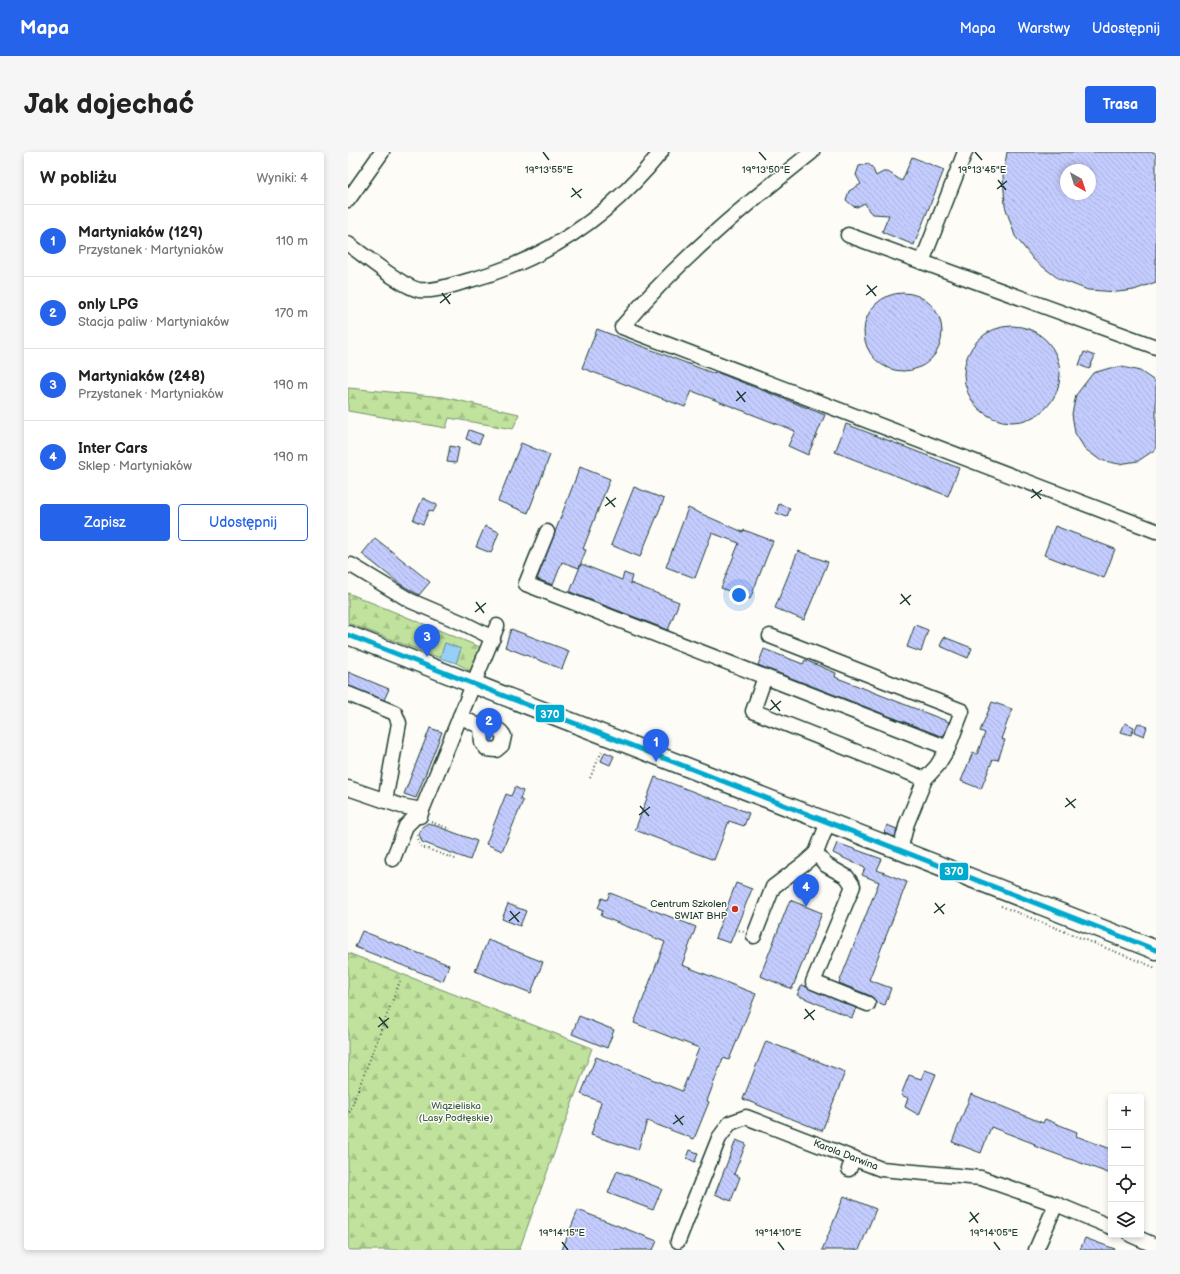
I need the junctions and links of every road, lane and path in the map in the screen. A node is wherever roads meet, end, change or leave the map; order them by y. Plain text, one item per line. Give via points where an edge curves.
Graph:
1 (382, 152) edge
2 (661, 152) edge
3 (812, 152) edge
4 (965, 152) edge
5 (348, 200) edge
6 (848, 235) dead end
7 (348, 244) edge
8 (922, 262) junction
9 (1156, 347) edge
10 (1156, 531) edge
11 (547, 532) dead end
12 (348, 566) edge
13 (348, 635) edge
14 (770, 636) dead end
15 (766, 677) junction
16 (474, 684) junction
17 (348, 694) edge
18 (460, 716) junction
19 (481, 726) dead end
20 (948, 748) junction
21 (925, 779) junction
22 (348, 788) edge
23 (385, 801) junction
24 (422, 810) junction
25 (828, 822) junction
26 (419, 831) dead end
27 (900, 850) junction
28 (816, 853) junction
29 (458, 860) dead end
30 (397, 862) dead end
31 (995, 904) dead end
32 (754, 936) dead end
33 (1156, 950) edge
34 (1156, 968) edge
35 (400, 981) dead end
36 (868, 1004) dead end
37 (348, 1116) edge
38 (1056, 1204) junction
39 (1108, 1226) edge
40 (1138, 1238) edge
41 (678, 1241) dead end
42 (1156, 1246) edge
43 (1036, 1250) edge

1 - 5 street
2 - 7 street via 618,199 579,231 529,259 488,275 440,288 418,290 399,280
3 - 10 street via 700,247 622,327
4 - 8 street
6 - 8 street
8 - 9 street
11 - 15 street via 526,584
12 - 16 street via 352,565 411,601 465,624 495,632
13 - 16 main road
14 - 20 street via 962,711
15 - 20 street
15 - 21 street via 753,711
16 - 18 street
16 - 25 main road
17 - 23 street via 395,713 399,723
18 - 19 street
18 - 24 street
20 - 21 street
21 - 27 street via 907,823
22 - 23 street
23 - 24 street
24 - 30 street
25 - 27 main road
25 - 28 street
26 - 29 path via 418,843 422,847
27 - 33 main road
28 - 32 street via 773,887
28 - 36 street via 826,865 847,877 853,886 813,982
31 - 34 path
35 - 37 path
38 - 39 street, Karola Darwina
38 - 41 street, Karola Darwina via 981,1178 881,1169 851,1163 746,1117 730,1123 719,1138
38 - 43 street
40 - 42 street

